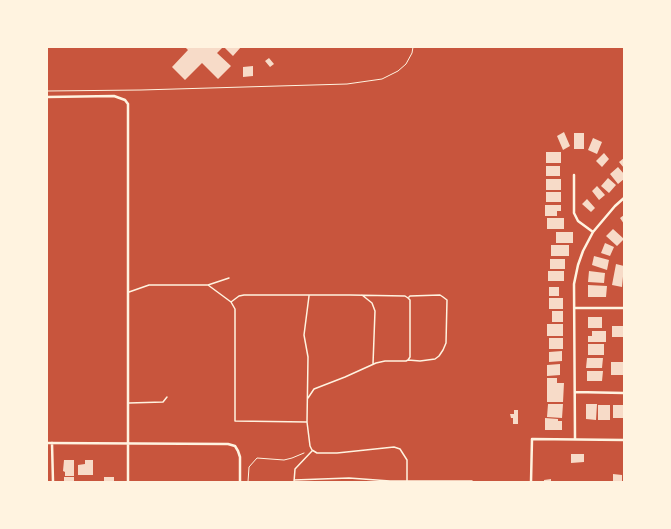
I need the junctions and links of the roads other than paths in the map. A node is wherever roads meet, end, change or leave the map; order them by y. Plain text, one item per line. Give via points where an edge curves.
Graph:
1 (47, 98) edge
2 (574, 175) dead end
3 (624, 198) edge
4 (593, 232) junction
5 (229, 278) dead end
6 (208, 285) junction
7 (129, 292) junction
8 (362, 295) junction
9 (309, 296) junction
10 (408, 298) junction
11 (231, 302) junction
12 (575, 308) junction
13 (624, 308) edge
14 (408, 360) junction
15 (373, 364) junction
16 (575, 392) junction
17 (624, 393) edge
18 (167, 397) dead end
19 (308, 398) junction
20 (129, 403) junction
21 (307, 422) junction
22 (575, 439) junction
23 (624, 440) edge
24 (47, 443) edge
25 (52, 443) junction
26 (129, 443) junction
27 (312, 450) junction
28 (294, 481) edge
29 (472, 481) edge
30 (53, 482) edge
31 (128, 482) edge
32 (240, 482) edge
33 (407, 482) edge
34 (531, 482) edge

1 - 7 street via 114,96 128,104
2 - 4 street via 574,213 578,221
3 - 4 street
4 - 12 street via 578,265 574,284
5 - 6 lane
6 - 7 lane via 149,286
6 - 11 lane
7 - 20 street
8 - 9 lane
8 - 10 lane
8 - 15 lane via 372,303 375,312
9 - 11 lane via 244,295
9 - 19 lane via 304,336 308,357
10 - 14 lane
10 - 14 lane via 440,295 447,300 446,343 443,350 435,359
11 - 21 lane via 235,309 235,421
12 - 13 street
12 - 16 street
14 - 15 lane
15 - 19 lane via 314,389
16 - 17 street
16 - 22 street
18 - 20 lane via 163,402
19 - 21 lane
20 - 26 street
21 - 27 lane
22 - 23 street
22 - 34 street via 532,439
24 - 25 street
25 - 26 street
25 - 30 street
26 - 31 street
26 - 32 street via 235,446 240,457
27 - 28 lane via 295,469
27 - 33 lane via 317,453 337,453 394,447 400,449 407,460
28 - 33 lane via 349,478
29 - 33 lane

